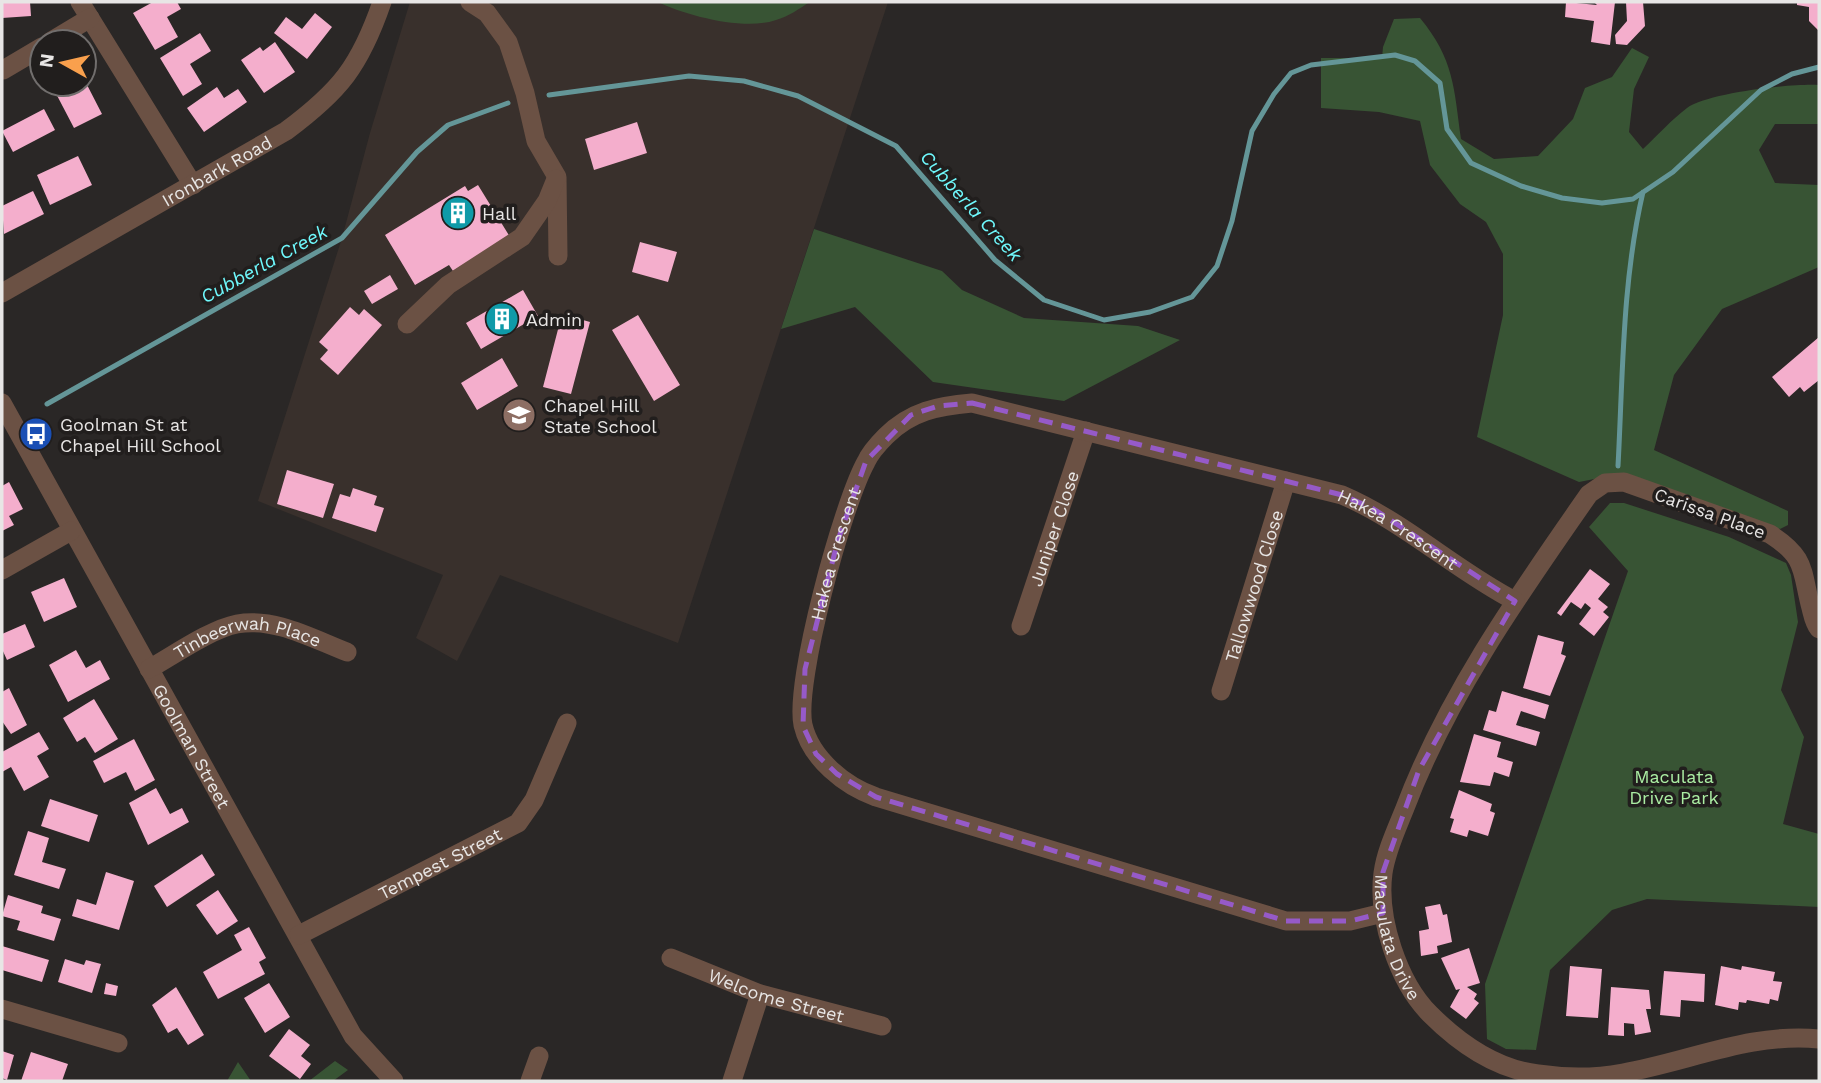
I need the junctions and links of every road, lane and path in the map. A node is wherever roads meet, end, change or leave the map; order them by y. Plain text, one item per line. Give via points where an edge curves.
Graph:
1 (382, 2) edge
2 (470, 2) edge
3 (85, 10) edge
4 (65, 28) edge
5 (28, 55) edge
6 (4, 70) dead end
7 (557, 177) junction
8 (193, 185) junction
9 (558, 256) dead end
10 (2, 293) edge
11 (407, 324) dead end
12 (2, 403) edge
13 (1086, 431) junction
14 (1286, 481) junction
15 (1624, 482) joint
16 (71, 531) junction
17 (2, 570) edge
18 (1515, 601) junction
19 (1021, 626) dead end
20 (1819, 629) edge
21 (347, 652) dead end
22 (149, 669) junction
23 (1221, 691) dead end
24 (567, 723) dead end
25 (1383, 913) junction
26 (299, 935) junction
27 (671, 958) dead end
28 (760, 994) junction
29 (2, 1009) edge
30 (882, 1026) dead end
31 (1819, 1039) edge
32 (118, 1044) dead end
33 (539, 1056) dead end
34 (394, 1081) edge
35 (530, 1081) edge
36 (732, 1081) edge

1 - 8 street, Ironbark Road via 353,67 325,102 286,131
2 - 7 street via 487,13 508,42 536,141
3 - 4 street
3 - 8 street
5 - 6 street
7 - 9 street
7 - 11 street via 522,237 448,285
8 - 10 street, Ironbark Road
12 - 16 street, Goolman Street
13 - 14 street, Hakea Crescent
13 - 19 street, Juniper Close
13 - 25 street, Hakea Crescent via 972,402 911,415 884,437 856,485 805,669 803,726 816,754 856,790 1286,921 1350,922
14 - 18 street, Hakea Crescent via 1372,508
14 - 23 street, Tallowwood Close
15 - 18 street, Maculata Drive via 1605,484 1589,494
15 - 20 street, Carissa Place via 1770,534 1792,548 1804,567
16 - 17 street
16 - 22 street, Goolman Street
18 - 25 street, Maculata Drive via 1419,770 1383,872
21 - 22 street, Tinbeerwah Place via 287,628 236,624
22 - 26 street, Goolman Street
24 - 26 street, Tempest Street via 534,800 518,823
25 - 31 street, Maculata Drive via 1398,962 1420,1004 1452,1037 1491,1062 1536,1074 1583,1077 1622,1073 1735,1044
26 - 34 street, Goolman Street via 353,1036
27 - 28 street, Welcome Street
28 - 30 street, Welcome Street
28 - 36 street
29 - 32 street
33 - 35 street

